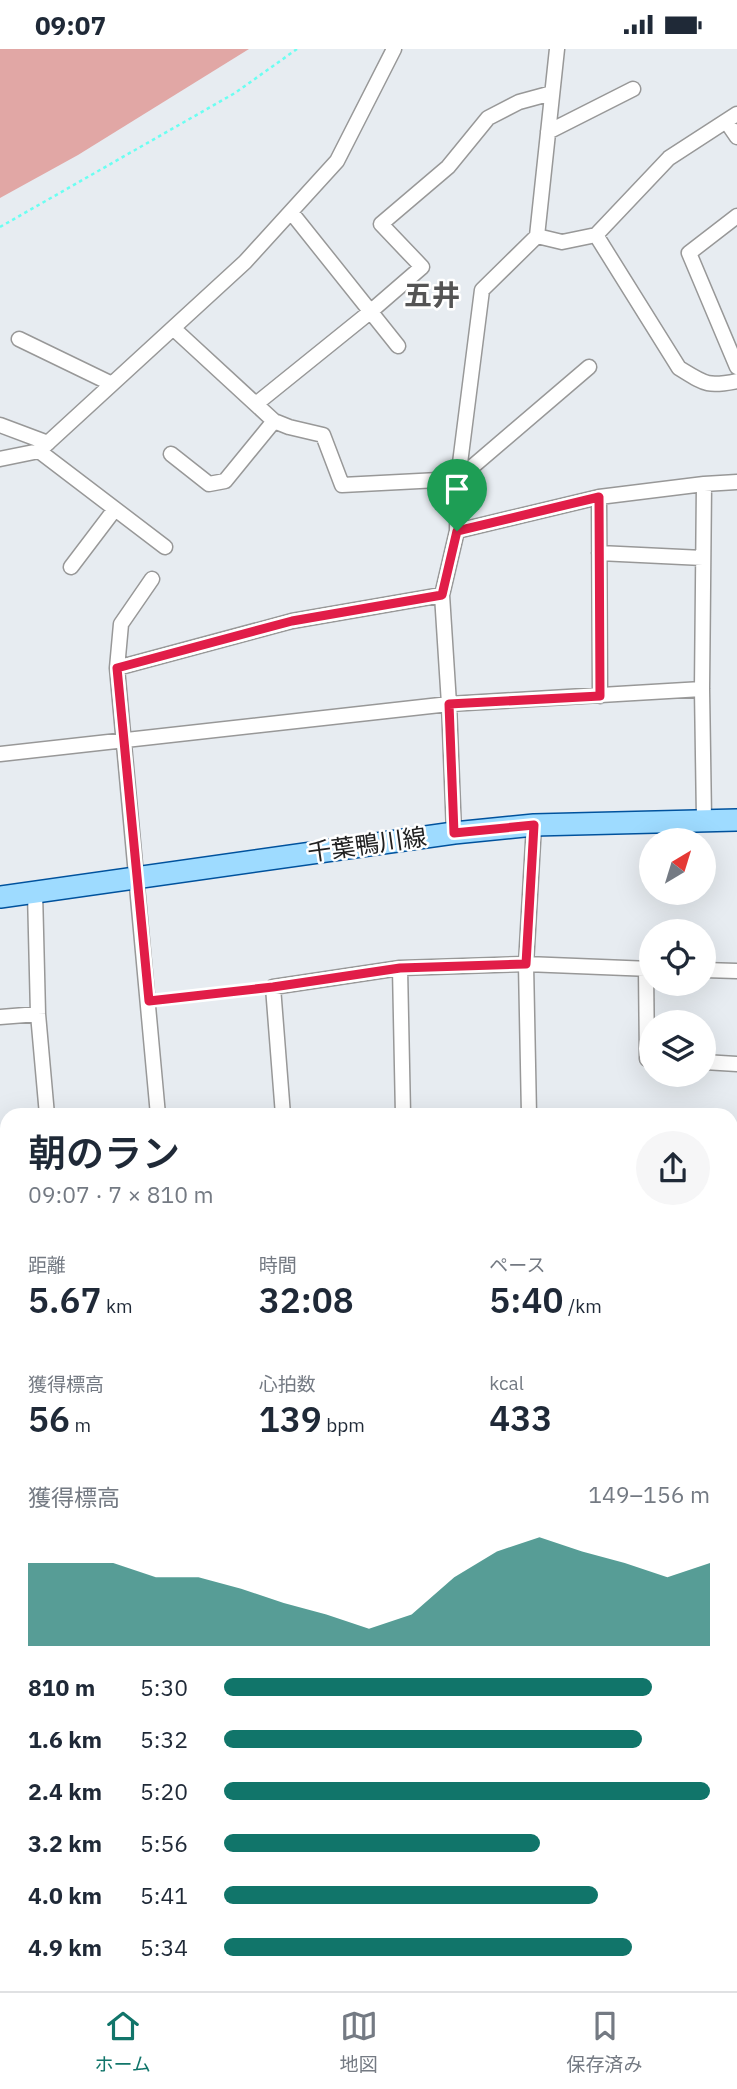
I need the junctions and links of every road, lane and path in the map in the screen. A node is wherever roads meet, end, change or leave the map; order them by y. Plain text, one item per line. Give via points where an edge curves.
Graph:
1 (298, 49) edge
2 (394, 49) edge
3 (557, 49) edge
4 (633, 89) dead end
5 (552, 93) junction
6 (732, 117) edge
7 (548, 132) junction
8 (737, 137) edge
9 (291, 212) junction
10 (737, 216) edge
11 (0, 227) edge
12 (596, 235) junction
13 (537, 236) junction
14 (370, 312) junction
15 (173, 328) junction
16 (19, 339) dead end
17 (398, 346) dead end
18 (589, 367) dead end
19 (737, 367) edge
20 (737, 381) edge
21 (112, 384) junction
22 (256, 404) junction
23 (274, 421) junction
24 (0, 425) edge
25 (44, 447) junction
26 (171, 454) dead end
27 (0, 459) edge
28 (458, 479) junction
29 (737, 482) edge
30 (704, 484) junction
31 (599, 497) junction
32 (115, 509) junction
33 (457, 531) junction
34 (165, 547) dead end
35 (599, 553) junction
36 (703, 558) junction
37 (71, 567) dead end
38 (152, 579) dead end
39 (442, 595) junction
40 (117, 668) junction
41 (702, 688) junction
42 (600, 696) junction
43 (449, 704) junction
44 (123, 740) junction
45 (0, 754) edge
46 (704, 819) junction
47 (737, 820) edge
48 (534, 825) junction
49 (454, 833) junction
50 (138, 876) junction
51 (35, 892) junction
52 (0, 897) edge
53 (526, 964) junction
54 (400, 968) junction
55 (639, 969) edge
56 (716, 970) edge
57 (737, 971) edge
58 (273, 987) junction
59 (149, 1001) junction
60 (38, 1014) junction
61 (0, 1017) edge
62 (716, 1063) edge
63 (737, 1064) edge
64 (46, 1108) edge
65 (157, 1108) edge
66 (282, 1108) edge
67 (403, 1108) edge
68 (529, 1108) edge

1 - 11 path via 235,93
2 - 9 street via 337,161
3 - 5 street
4 - 7 street
5 - 7 street
5 - 14 street via 519,102 488,118 448,167 381,224 422,267
6 - 8 street
6 - 12 street via 669,158
7 - 13 street
9 - 14 street
9 - 15 street via 246,262
10 - 19 street via 689,253
12 - 13 street via 562,242
12 - 20 street via 679,367 713,385
13 - 28 street via 482,290
14 - 17 street
14 - 22 street
15 - 21 street
15 - 22 street
16 - 21 street
18 - 28 street
21 - 25 street
22 - 23 street
23 - 26 street via 225,481 208,484
23 - 28 street via 323,435 342,485
24 - 25 street
25 - 27 street
25 - 32 street
28 - 33 street
29 - 30 street
30 - 31 street
30 - 36 street
31 - 33 street
31 - 35 street
32 - 34 street
32 - 37 street
33 - 39 street
35 - 36 street
35 - 42 street
36 - 41 street
38 - 40 street via 121,624
39 - 40 street via 292,621
39 - 43 street
40 - 44 street
41 - 42 street
41 - 46 street
42 - 43 street
43 - 44 street
43 - 49 street
44 - 45 street
44 - 50 street
46 - 47 main road, 千葉鴨川線
46 - 48 main road, 千葉鴨川線
48 - 49 main road, 千葉鴨川線
48 - 53 street
49 - 50 main road, 千葉鴨川線
50 - 51 main road, 千葉鴨川線
50 - 59 street
51 - 52 main road, 千葉鴨川線
51 - 60 street
53 - 54 street
53 - 55 street
53 - 68 street
54 - 58 street
54 - 67 street
56 - 57 street
58 - 59 path
58 - 66 street
59 - 65 street
60 - 61 street
60 - 64 street
62 - 63 street

